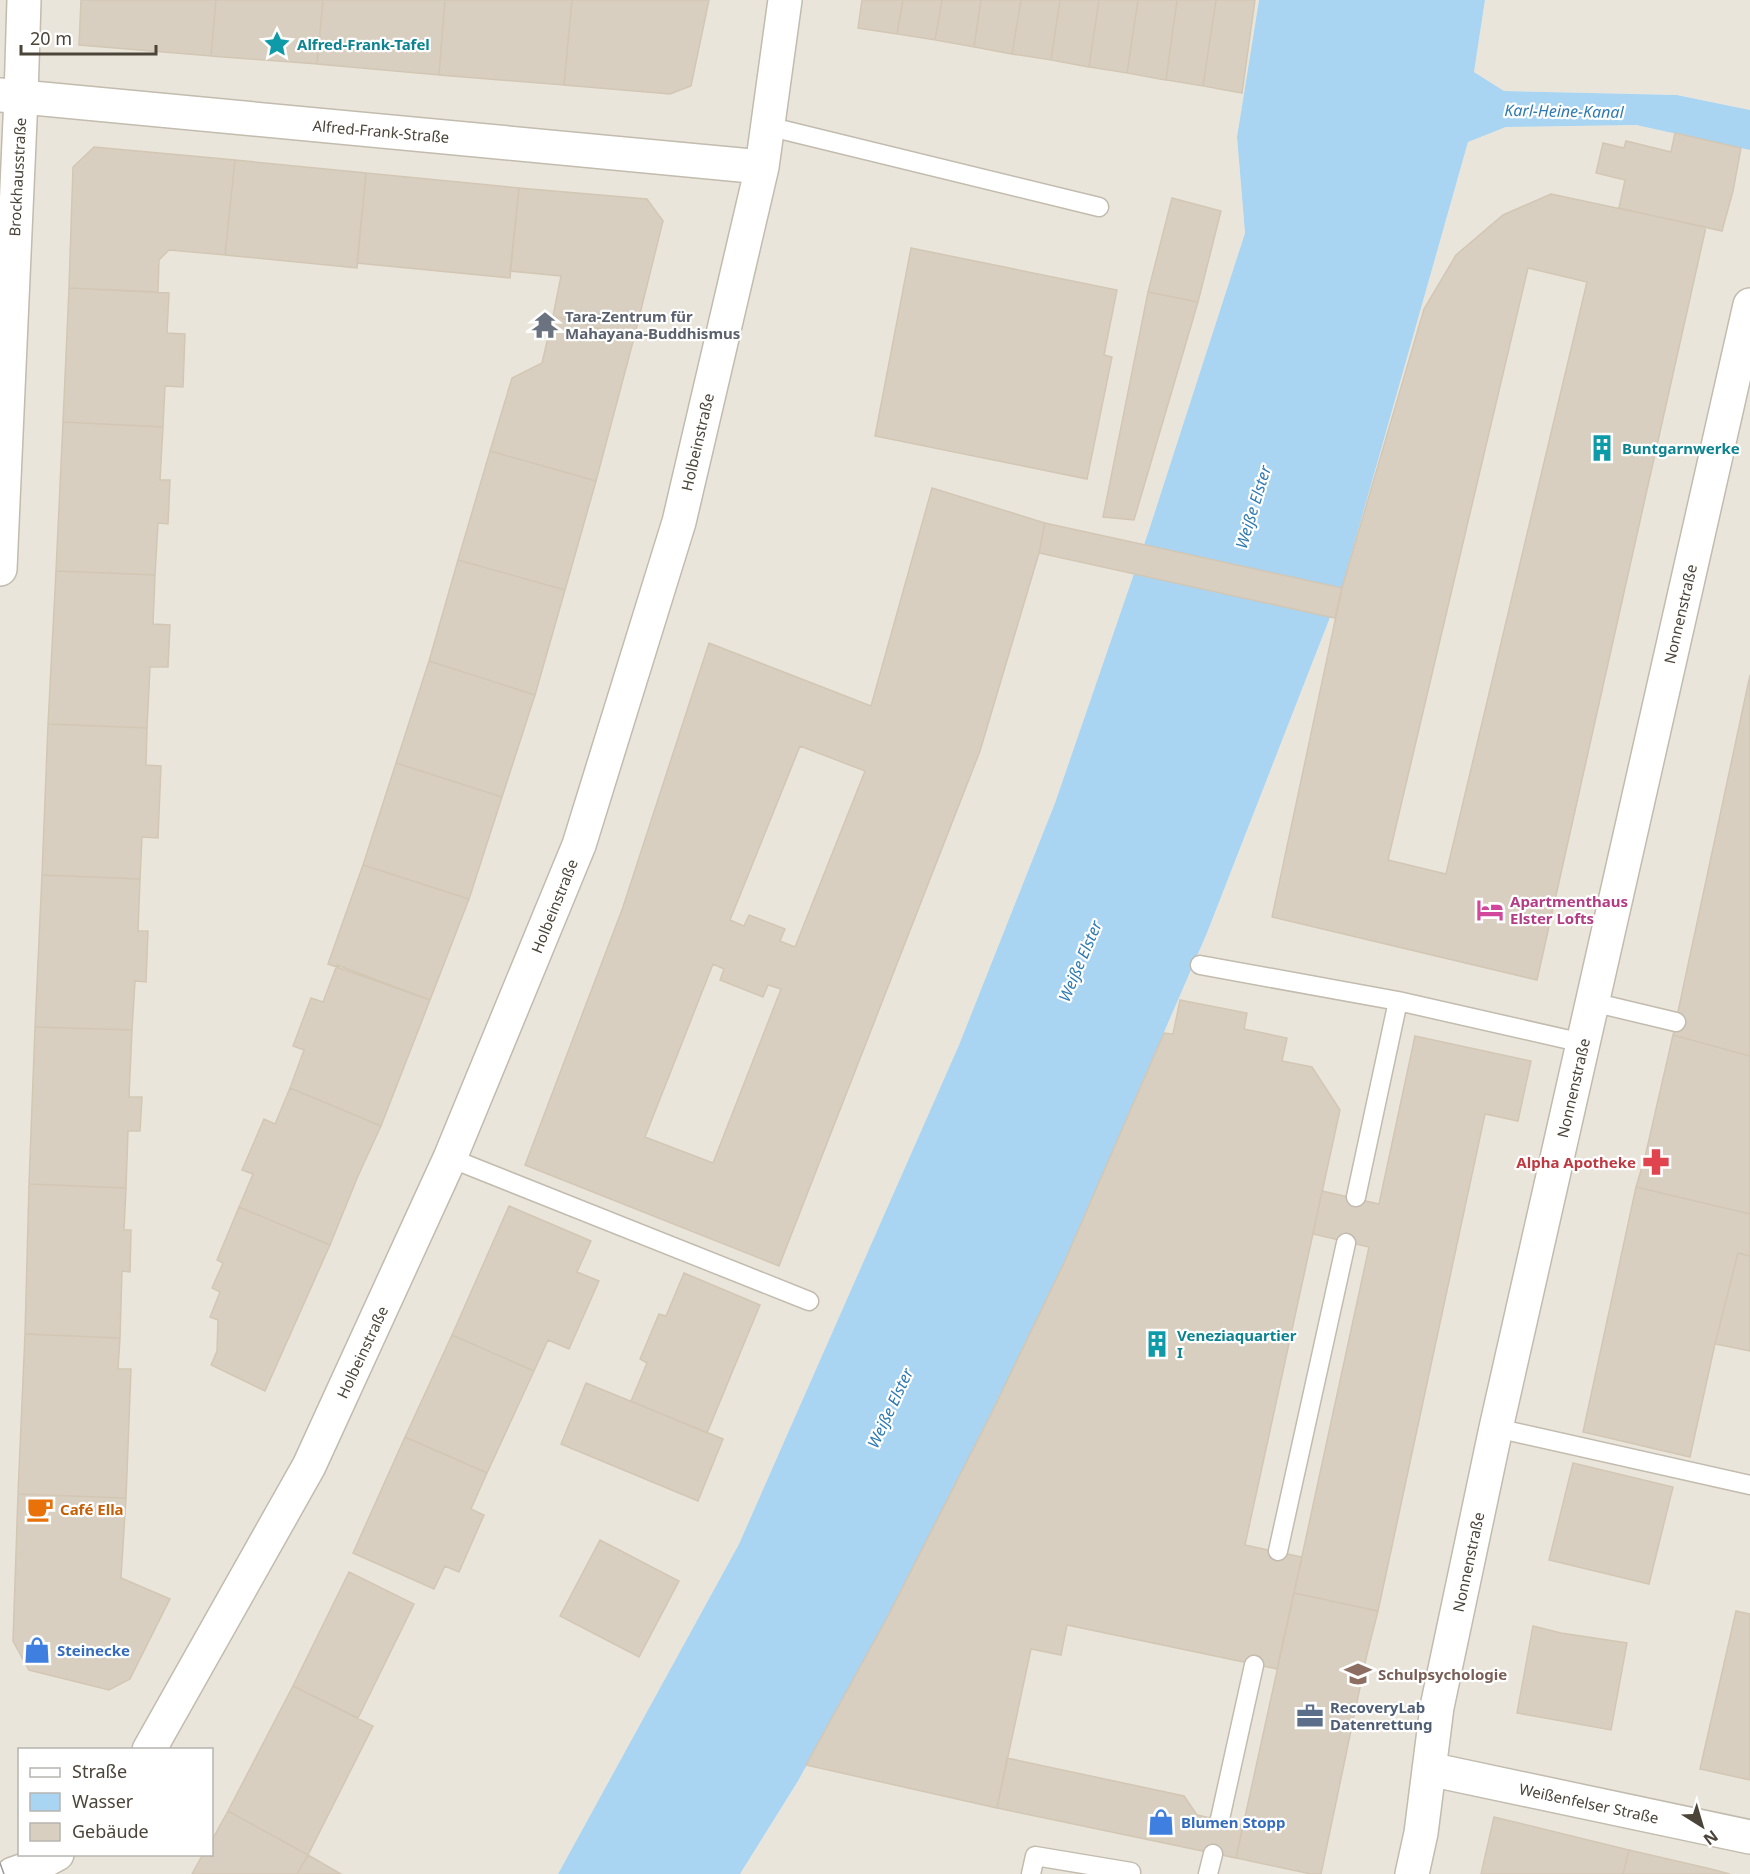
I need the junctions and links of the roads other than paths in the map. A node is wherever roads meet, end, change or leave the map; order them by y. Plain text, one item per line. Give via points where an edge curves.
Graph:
1 (24, 0) edge
2 (785, 0) edge
3 (10, 96) edge
4 (767, 126) junction
5 (762, 167) junction
6 (1099, 207) dead end
7 (1750, 305) edge
8 (0, 569) edge
9 (1200, 965) dead end
10 (1398, 1001) junction
11 (1592, 1002) junction
12 (1676, 1022) dead end
13 (1583, 1043) junction
14 (450, 1158) junction
15 (1356, 1197) dead end
16 (1346, 1243) dead end
17 (809, 1301) dead end
18 (1496, 1428) junction
19 (1750, 1485) edge
20 (1278, 1551) dead end
21 (1254, 1665) dead end
22 (150, 1748) edge
23 (1429, 1768) junction
24 (1220, 1819) dead end
25 (1750, 1837) edge
26 (1213, 1854) dead end
27 (53, 1856) edge
28 (1131, 1872) dead end
29 (12, 1874) edge
30 (1031, 1874) edge
31 (1208, 1874) edge
32 (1412, 1874) edge

1 - 3 street, Brockhausstraße
2 - 4 street, Holbeinstraße
3 - 5 street, Alfred-Frank-Straße
3 - 8 street, Brockhausstraße
4 - 5 street, Holbeinstraße
4 - 6 lane
5 - 14 street, Holbeinstraße via 679,522 583,834
7 - 11 street, Nonnenstraße
9 - 10 lane
10 - 13 lane
10 - 15 lane
11 - 12 lane
11 - 13 street, Nonnenstraße
13 - 18 street, Nonnenstraße
14 - 17 lane
14 - 22 street, Holbeinstraße via 309,1466
16 - 20 lane
18 - 19 lane
18 - 23 street, Nonnenstraße via 1437,1707
21 - 24 lane
23 - 25 street, Weißenfelser Straße
23 - 32 street, Nonnenstraße
26 - 31 lane
27 - 29 street
28 - 30 lane via 1035,1856

